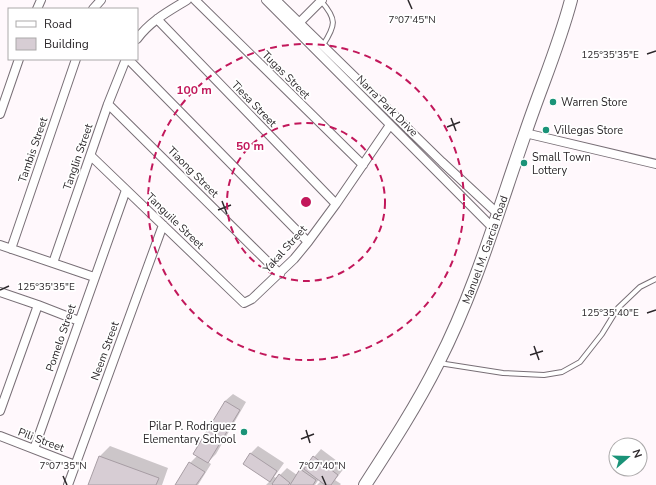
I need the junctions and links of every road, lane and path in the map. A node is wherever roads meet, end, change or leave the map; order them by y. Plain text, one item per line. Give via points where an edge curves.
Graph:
1 (102, 0) edge
2 (187, 0) edge
3 (195, 0) edge
4 (266, 0) edge
5 (276, 0) edge
6 (322, 0) edge
7 (571, 0) edge
8 (94, 8) edge
9 (157, 19) junction
10 (296, 25) junction
11 (138, 38) edge
12 (320, 49) junction
13 (19, 60) edge
14 (76, 60) edge
15 (127, 60) edge
16 (128, 60) edge
17 (108, 104) junction
18 (0, 114) edge
19 (390, 125) junction
20 (525, 133) junction
21 (91, 156) junction
22 (656, 164) edge
23 (362, 165) junction
24 (126, 190) junction
25 (336, 204) junction
26 (498, 214) junction
27 (163, 225) junction
28 (493, 228) junction
29 (308, 242) junction
30 (0, 245) edge
31 (11, 249) junction
32 (53, 263) junction
33 (280, 274) junction
34 (94, 278) junction
35 (656, 279) edge
36 (0, 292) edge
37 (244, 303) joint
38 (38, 305) junction
39 (79, 321) junction
40 (439, 363) junction
41 (0, 411) edge
42 (0, 436) edge
43 (34, 449) junction
44 (75, 465) junction
45 (68, 485) edge
46 (366, 485) edge

1 - 8 street
2 - 9 street
3 - 23 street, Tugas Street
4 - 10 street, Narra Park Drive
5 - 10 street, Narra Park Drive
6 - 10 street
6 - 12 lane via 332,15 333,26
7 - 20 main road, Manuel M. Garcia Road via 563,30
9 - 11 street
9 - 25 street, Tiesa Street
10 - 12 street, Narra Park Drive
12 - 19 street, Narra Park Drive
12 - 26 street, Narra Park Drive
13 - 18 street
14 - 31 street, Tambis Street
15 - 17 street, Tanglin Street
16 - 29 street
17 - 21 street, Tanglin Street
17 - 33 street, Tiaong Street
19 - 23 street, Yakal Street
19 - 28 street, Narra Park Drive
20 - 22 street
20 - 26 main road, Manuel M. Garcia Road
21 - 24 street, Tanguile Street
21 - 32 street, Tanglin Street
23 - 25 street, Yakal Street
24 - 27 street, Tanguile Street
24 - 34 street, Pomelo Street
25 - 29 street, Yakal Street
26 - 28 main road, Manuel M. Garcia Road
27 - 37 street, Tanguile Street
27 - 44 street, Neem Street
28 - 40 main road, Manuel M. Garcia Road
29 - 33 street, Yakal Street
30 - 31 street
31 - 32 street
32 - 34 street
33 - 37 street, Yakal Street
34 - 39 street, Pomelo Street
35 - 40 lane via 640,287 618,308 580,362 562,372 544,375 503,373
36 - 38 street
38 - 39 street
38 - 41 street
39 - 43 street, Pomelo Street
40 - 46 main road, Manuel M. Garcia Road
42 - 43 street, Pili Street
43 - 44 street, Pili Street
44 - 45 street, Neem Street

